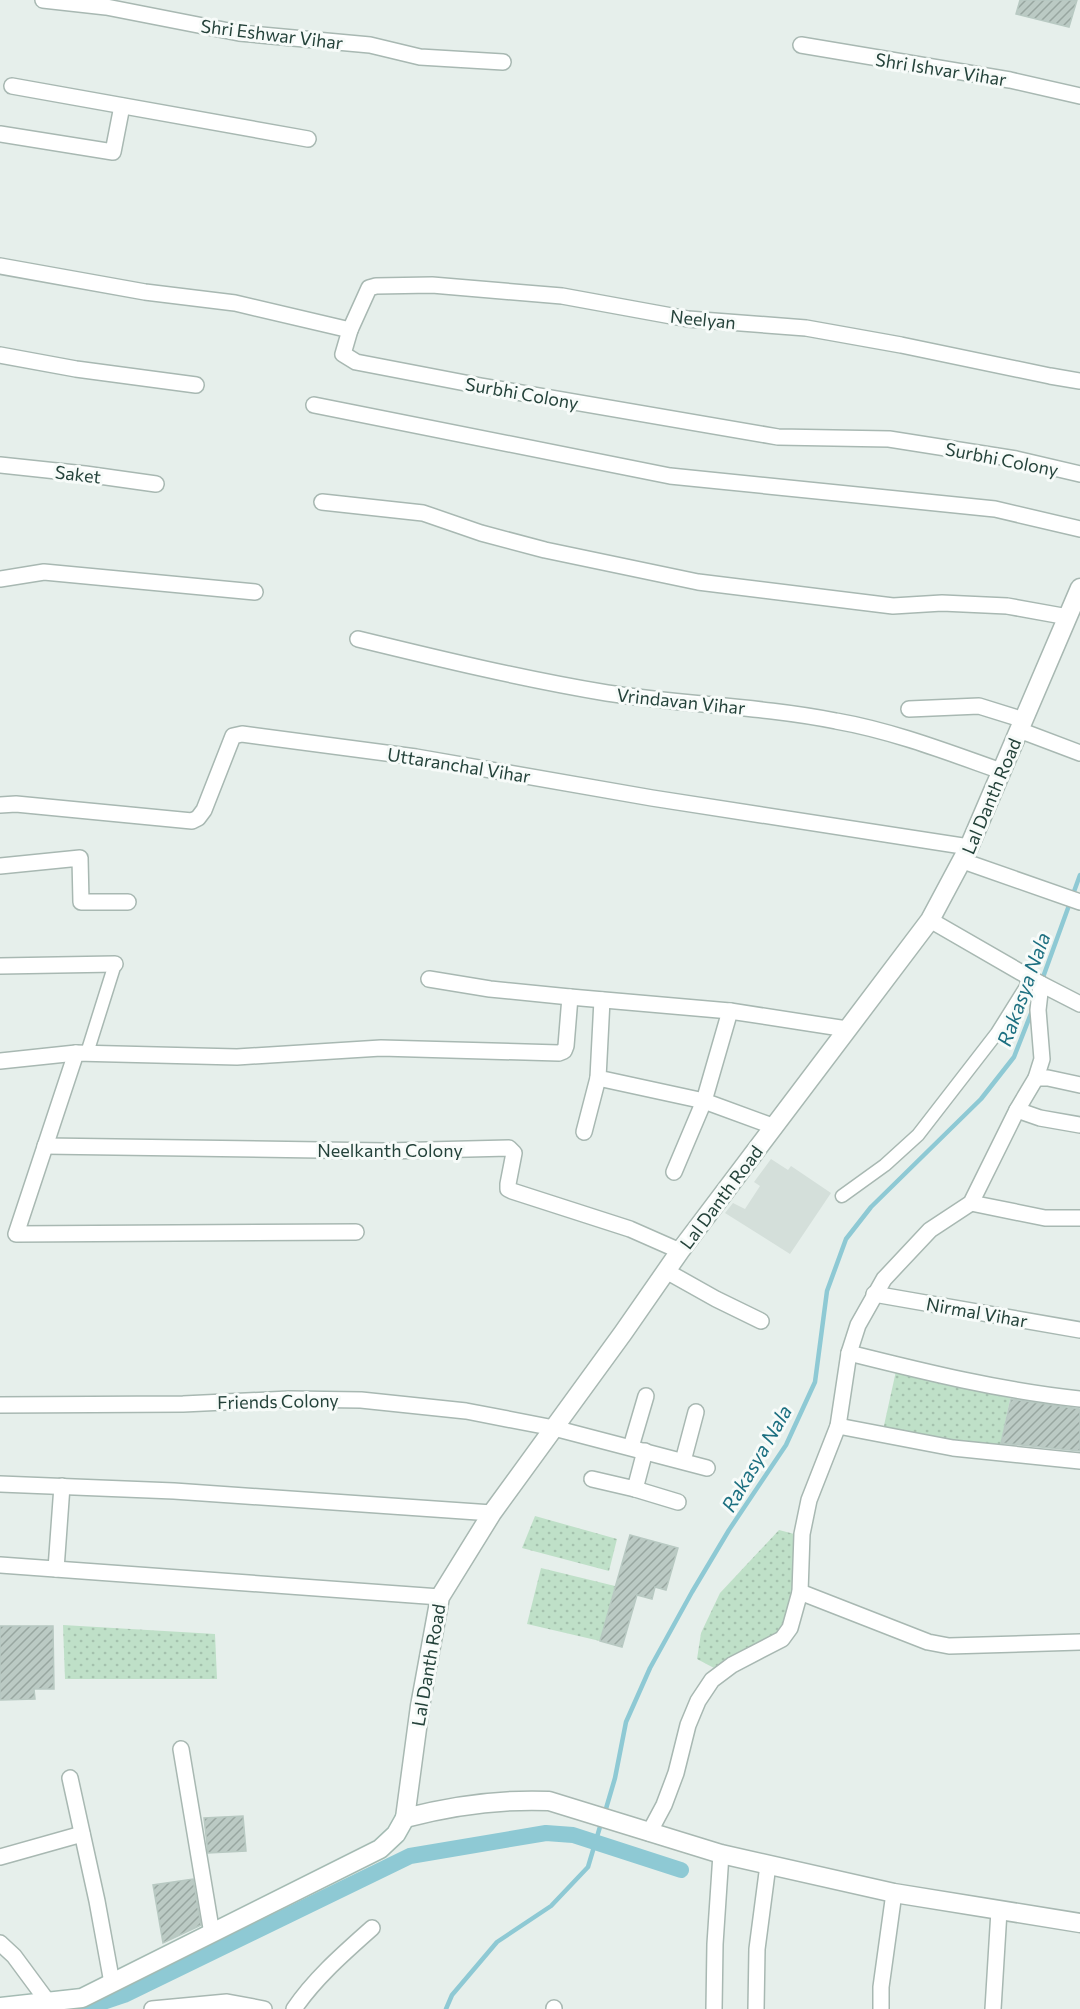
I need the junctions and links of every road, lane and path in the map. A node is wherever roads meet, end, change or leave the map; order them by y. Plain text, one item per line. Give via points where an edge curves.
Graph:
1 (43, 0) edge
2 (801, 45) dead end
3 (502, 62) dead end
4 (12, 86) dead end
5 (1080, 96) edge
6 (122, 106) junction
7 (0, 134) edge
8 (308, 139) dead end
9 (0, 266) edge
10 (350, 330) junction
11 (0, 355) edge
12 (1080, 381) edge
13 (196, 385) dead end
14 (314, 405) dead end
15 (0, 465) edge
16 (1080, 474) edge
17 (156, 484) dead end
18 (322, 502) dead end
19 (1080, 529) edge
20 (0, 579) edge
21 (1080, 588) edge
22 (255, 592) dead end
23 (1068, 617) junction
24 (358, 639) dead end
25 (909, 709) dead end
26 (1021, 725) junction
27 (1080, 753) edge
28 (1001, 771) junction
29 (0, 805) edge
30 (966, 854) junction
31 (0, 866) edge
32 (128, 902) dead end
33 (1080, 902) edge
34 (930, 920) junction
35 (115, 964) joint
36 (0, 966) edge
37 (1026, 975) junction
38 (429, 979) dead end
39 (1041, 984) junction
40 (570, 997) junction
41 (602, 1000) junction
42 (1080, 1004) edge
43 (730, 1011) junction
44 (847, 1029) junction
45 (81, 1053) junction
46 (0, 1061) edge
47 (598, 1078) junction
48 (1036, 1078) junction
49 (1080, 1085) edge
50 (704, 1101) junction
51 (1017, 1110) junction
52 (1080, 1125) edge
53 (775, 1126) junction
54 (584, 1132) dead end
55 (45, 1146) junction
56 (674, 1172) dead end
57 (842, 1196) dead end
58 (970, 1203) junction
59 (1080, 1218) edge
60 (356, 1232) dead end
61 (680, 1251) junction
62 (666, 1270) junction
63 (874, 1294) junction
64 (761, 1321) dead end
65 (1080, 1330) edge
66 (849, 1353) junction
67 (646, 1396) dead end
68 (1080, 1399) edge
69 (0, 1405) edge
70 (696, 1412) dead end
71 (838, 1426) junction
72 (554, 1428) junction
73 (638, 1449) junction
74 (683, 1461) junction
75 (1080, 1461) edge
76 (707, 1468) dead end
77 (592, 1479) dead end
78 (0, 1484) edge
79 (62, 1486) junction
80 (635, 1489) junction
81 (678, 1502) dead end
82 (492, 1513) junction
83 (0, 1565) edge
84 (56, 1569) junction
85 (800, 1592) junction
86 (440, 1597) junction
87 (1080, 1642) edge
88 (181, 1749) dead end
89 (70, 1778) dead end
90 (405, 1818) junction
91 (650, 1833) junction
92 (82, 1834) junction
93 (721, 1854) junction
94 (0, 1857) edge
95 (768, 1865) junction
96 (894, 1893) junction
97 (999, 1911) junction
98 (1080, 1923) edge
99 (372, 1928) dead end
100 (212, 1934) junction
101 (0, 1943) edge
102 (112, 1983) junction
103 (48, 2002) junction
104 (86, 2004) edge
105 (0, 2007) edge
106 (152, 2009) edge
107 (264, 2009) edge
108 (294, 2009) edge
109 (714, 2009) edge
110 (756, 2009) edge
111 (881, 2009) edge
112 (993, 2009) edge

1 - 3 street, Shri Eshwar Vihar via 106,7 239,33 370,45 420,57
2 - 5 street, Shri Ishvar Vihar via 1010,80
4 - 6 street
6 - 7 street via 113,152
6 - 8 street
9 - 10 street via 235,303
10 - 12 street, Neelyan via 369,288 432,285 562,296 688,319 806,328
10 - 16 street, Surbhi Colony via 343,354 357,362 778,437 889,439 1016,459
11 - 13 street
14 - 19 street via 670,476 995,509
15 - 17 street, Saket
18 - 23 street via 423,513 545,550 698,582 893,606 1007,606
20 - 22 street via 44,572
21 - 23 street, Lal Danth Road
23 - 26 street, Lal Danth Road
24 - 28 street, Vrindavan Vihar via 608,693 837,721 901,736
25 - 26 street via 979,706
26 - 27 street
26 - 28 street, Lal Danth Road
28 - 30 street, Lal Danth Road
29 - 30 street, Uttaranchal Vihar via 192,820 204,810 233,736 242,734 416,757
30 - 33 street
30 - 34 street, Lal Danth Road
31 - 32 street via 80,858 81,902
34 - 37 street
34 - 44 street, Lal Danth Road
35 - 36 street
35 - 45 street
37 - 39 street
37 - 57 street via 1027,985 998,1033 918,1136
38 - 40 street
39 - 42 street
39 - 48 street via 1038,1010 1042,1059
40 - 41 street
40 - 45 street via 566,1046 559,1053 381,1048 237,1057
41 - 43 street
41 - 47 street
43 - 44 street
43 - 50 street
44 - 53 street, Lal Danth Road
45 - 46 street
45 - 55 street
47 - 50 street
47 - 54 street
48 - 49 street
48 - 51 street
50 - 53 street
50 - 56 street
51 - 52 street
51 - 58 street
53 - 61 street, Lal Danth Road
55 - 60 street via 16,1234
55 - 61 street, Neelkanth Colony via 386,1151 510,1148 514,1153 508,1189 630,1229
58 - 59 street via 1045,1218
58 - 63 street via 930,1230
61 - 62 street, Lal Danth Road
62 - 64 street
62 - 72 street, Lal Danth Road
63 - 65 street, Nirmal Vihar
63 - 66 street
66 - 68 street via 941,1376
66 - 71 street
67 - 73 street
69 - 72 street, Friends Colony via 361,1400 466,1411
70 - 74 street
71 - 75 street via 953,1449
71 - 85 street via 809,1500 802,1534
72 - 73 street, Friends Colony
72 - 82 street, Lal Danth Road
73 - 74 street, Friends Colony
73 - 80 street
74 - 76 street, Friends Colony
77 - 80 street
78 - 79 street
79 - 82 street
79 - 84 street
80 - 81 street
82 - 86 street, Lal Danth Road
83 - 84 street
84 - 86 street
85 - 87 street via 928,1642 950,1646
85 - 91 street via 790,1628 782,1640 732,1665 712,1680 698,1701 676,1773
86 - 90 street, Lal Danth Road
88 - 100 street
89 - 92 street
90 - 91 street via 429,1811 520,1800 549,1801
90 - 100 street via 396,1834 380,1849
91 - 93 street
92 - 94 street
92 - 102 street
93 - 95 street
93 - 109 street
95 - 96 street
95 - 110 street via 757,1949
96 - 97 street
96 - 111 street
97 - 98 street
97 - 112 street
99 - 108 street via 304,1993
100 - 102 street
101 - 103 street
102 - 104 street
103 - 104 street
103 - 105 street
106 - 107 street via 227,2002

